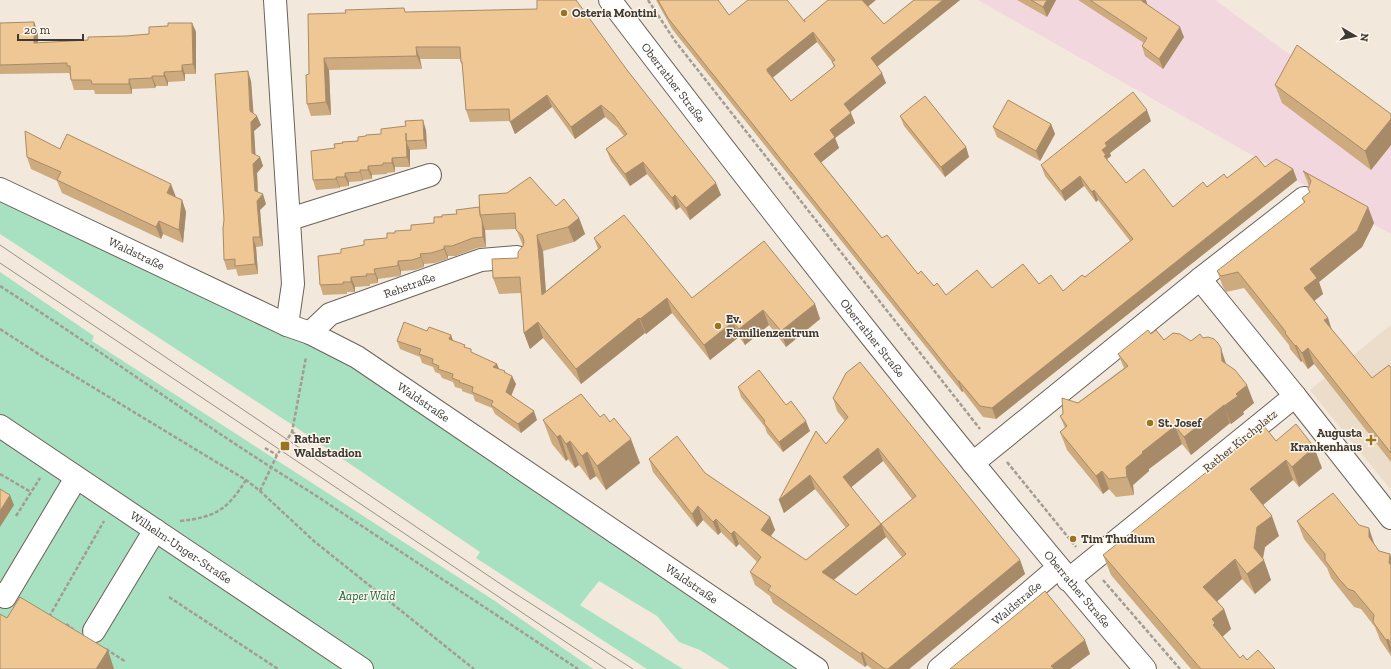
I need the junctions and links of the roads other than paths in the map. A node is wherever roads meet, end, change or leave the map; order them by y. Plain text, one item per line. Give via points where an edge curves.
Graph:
1 (275, 0) edge
2 (610, 0) edge
3 (430, 175) dead end
4 (0, 189) edge
5 (1304, 198) edge
6 (290, 219) junction
7 (517, 257) edge
8 (1200, 279) junction
9 (287, 325) junction
10 (310, 333) junction
11 (1295, 396) junction
12 (0, 426) edge
13 (973, 463) junction
14 (76, 478) junction
15 (1391, 518) edge
16 (155, 530) junction
17 (1063, 574) junction
18 (0, 594) edge
19 (94, 631) dead end
20 (362, 669) edge
21 (817, 669) edge
22 (939, 669) edge
23 (1145, 669) edge

1 - 6 street
2 - 13 street, Oberrather Straße via 705,126
3 - 6 street
4 - 9 street, Waldstraße
5 - 8 street
6 - 9 street via 293,284
7 - 10 street, Rehstraße via 481,260 330,314
8 - 11 street
8 - 13 street
9 - 10 street, Waldstraße
10 - 21 street, Waldstraße via 357,357
11 - 15 street
11 - 17 street, Rather Kirchplatz via 1090,564
12 - 14 street, Wilhelm-Unger-Straße
13 - 17 street, Oberrather Straße
14 - 16 street, Wilhelm-Unger-Straße
14 - 18 street via 5,597
16 - 19 street
16 - 20 street, Wilhelm-Unger-Straße
17 - 22 street, Waldstraße
17 - 23 street, Oberrather Straße

